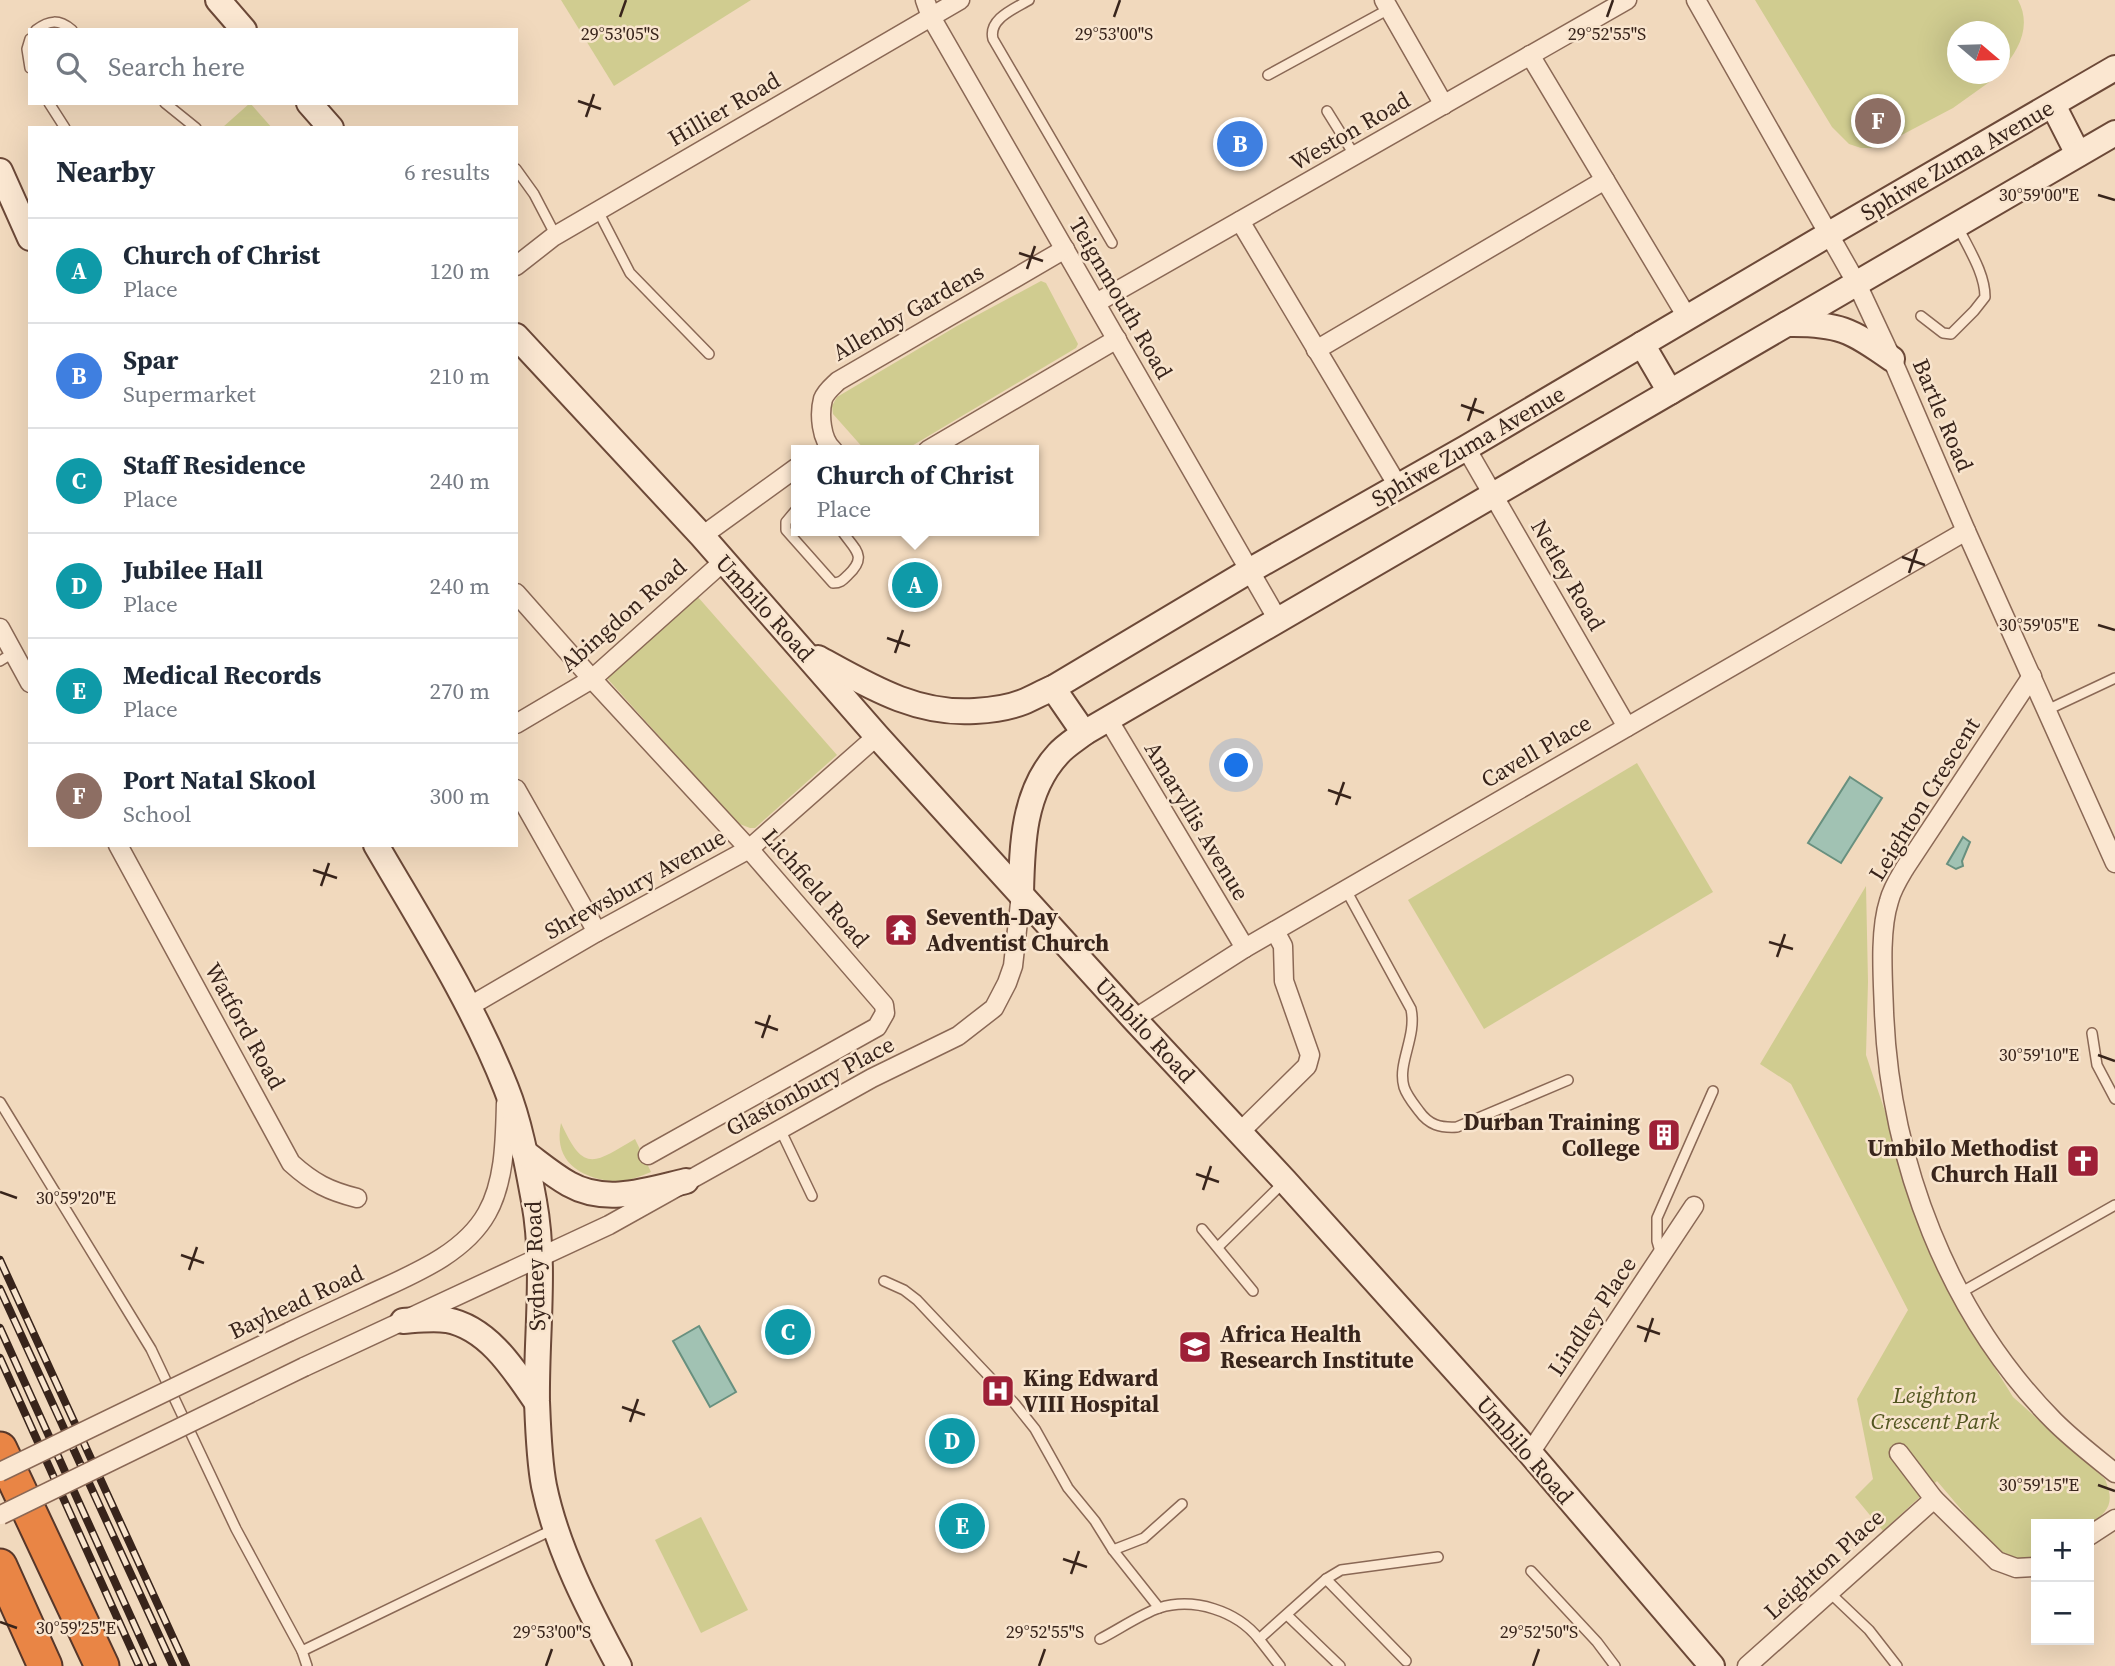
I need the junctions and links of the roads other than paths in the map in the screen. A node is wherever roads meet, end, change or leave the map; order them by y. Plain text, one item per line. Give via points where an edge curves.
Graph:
1 (218, 0) edge
2 (925, 0) edge
3 (960, 0) edge
4 (1029, 0) edge
5 (1627, 0) edge
6 (1696, 0) edge
7 (1386, 5) edge
8 (931, 17) junction
9 (38, 28) edge
10 (68, 28) edge
11 (242, 28) edge
12 (1530, 55) junction
13 (2115, 68) edge
14 (1268, 75) dead end
15 (2053, 104) junction
16 (51, 105) edge
17 (167, 105) edge
18 (311, 105) edge
19 (1444, 105) junction
20 (1327, 111) dead end
21 (64, 126) edge
22 (194, 126) edge
23 (329, 126) edge
24 (2115, 133) edge
25 (2078, 155) junction
26 (1355, 156) junction
27 (0, 171) edge
28 (518, 172) edge
29 (1605, 180) junction
30 (598, 211) junction
31 (1240, 221) junction
32 (1957, 225) junction
33 (28, 233) edge
34 (1829, 234) junction
35 (556, 236) junction
36 (1112, 243) dead end
37 (1065, 249) junction
38 (518, 264) edge
39 (1857, 284) junction
40 (1096, 303) junction
41 (1921, 316) dead end
42 (1687, 317) junction
43 (1783, 324) junction
44 (518, 338) edge
45 (1117, 339) junction
46 (1642, 344) junction
47 (1316, 350) junction
48 (709, 354) dead end
49 (1892, 359) junction
50 (1670, 392) junction
51 (826, 445) edge
52 (937, 445) edge
53 (1466, 448) junction
54 (791, 472) edge
55 (1398, 486) junction
56 (1494, 495) junction
57 (791, 516) edge
58 (1966, 531) junction
59 (702, 536) junction
60 (791, 536) edge
61 (791, 536) edge
62 (846, 536) edge
63 (724, 561) junction
64 (1249, 571) junction
65 (518, 595) edge
66 (1278, 620) junction
67 (0, 628) edge
68 (802, 649) junction
69 (7, 657) edge
70 (2032, 676) junction
71 (2115, 678) edge
72 (592, 679) junction
73 (28, 681) edge
74 (1053, 688) junction
75 (2047, 710) junction
76 (1108, 719) junction
77 (518, 723) edge
78 (1627, 727) junction
79 (1084, 733) junction
80 (877, 736) junction
81 (518, 793) edge
82 (119, 847) edge
83 (377, 847) edge
84 (749, 849) junction
85 (2115, 863) edge
86 (1346, 890) junction
87 (1021, 894) junction
88 (1275, 931) junction
89 (597, 932) junction
90 (1245, 948) junction
91 (470, 1006) junction
92 (1134, 1019) junction
93 (2092, 1032) dead end
94 (1568, 1080) dead end
95 (506, 1089) junction
96 (1713, 1091) dead end
97 (2115, 1099) edge
98 (0, 1102) edge
99 (780, 1129) junction
100 (1240, 1132) junction
101 (524, 1152) junction
102 (648, 1155) dead end
103 (686, 1181) junction
104 (1285, 1181) junction
105 (812, 1196) dead end
106 (357, 1198) dead end
107 (2115, 1205) edge
108 (1694, 1206) dead end
109 (1202, 1229) dead end
110 (1218, 1247) junction
111 (1661, 1255) junction
112 (540, 1257) junction
113 (884, 1281) dead end
114 (1253, 1291) dead end
115 (1960, 1293) junction
116 (403, 1321) junction
117 (537, 1404) junction
118 (0, 1449) edge
119 (1530, 1452) junction
120 (1899, 1454) dead end
121 (0, 1472) edge
122 (2115, 1473) edge
123 (1934, 1499) junction
124 (1182, 1504) dead end
125 (0, 1515) edge
126 (2115, 1519) edge
127 (556, 1528) junction
128 (2094, 1533) edge
129 (1113, 1550) junction
130 (1438, 1557) dead end
131 (0, 1566) edge
132 (2031, 1567) edge
133 (1531, 1571) dead end
134 (1326, 1579) junction
135 (1829, 1592) junction
136 (1159, 1608) junction
137 (1287, 1615) junction
138 (1100, 1639) dead end
139 (1259, 1639) junction
140 (302, 1651) junction
141 (1406, 1661) dead end
142 (45, 1666) edge
143 (102, 1666) edge
144 (307, 1666) edge
145 (619, 1666) edge
146 (1280, 1666) edge
147 (1340, 1666) edge
148 (1615, 1666) edge
149 (1712, 1666) edge
150 (1747, 1666) edge
151 (1897, 1666) edge

1 - 11 street
2 - 8 street, Teignmouth Road
3 - 8 street, Hillier Road
4 - 36 lane via 998,20 993,39
5 - 12 street, Weston Road
6 - 34 street, Bartle Road
7 - 14 lane
7 - 19 street
8 - 30 street, Hillier Road
8 - 37 street, Teignmouth Road
9 - 10 lane via 55,21
12 - 19 street, Weston Road
12 - 29 street
13 - 15 street, Sphiwe Zuma Avenue
15 - 25 street
15 - 34 street, Sphiwe Zuma Avenue
16 - 21 lane
17 - 22 lane
18 - 23 street
19 - 26 street, Weston Road
20 - 26 lane
24 - 25 street
25 - 32 street
26 - 31 street, Weston Road
27 - 33 street
28 - 35 lane
29 - 42 street
29 - 47 street
30 - 35 street, Hillier Road
30 - 48 lane via 630,273
31 - 40 street, Weston Road
31 - 47 street
32 - 39 street
32 - 41 lane via 1985,297 1951,334
34 - 39 street, Bartle Road
34 - 42 street, Sphiwe Zuma Avenue
35 - 38 street, Hillier Road
37 - 40 street, Teignmouth Road
37 - 51 street, Allenby Gardens via 838,381 823,399
39 - 43 street
39 - 49 street, Bartle Road
40 - 45 street, Teignmouth Road
42 - 46 street, Sphiwe Zuma Avenue
43 - 49 street via 1837,327 1860,336
43 - 50 street
44 - 59 street, Umbilo Road
45 - 52 street
45 - 64 street, Teignmouth Road
46 - 50 street
46 - 53 street, Sphiwe Zuma Avenue
47 - 55 street
49 - 58 street, Bartle Road
50 - 56 street
53 - 55 street, Sphiwe Zuma Avenue
53 - 56 street, Netley Road
54 - 59 street
55 - 64 street, Sphiwe Zuma Avenue
56 - 66 street
56 - 78 street, Netley Road
57 - 61 lane via 786,530
58 - 70 street, Bartle Road
58 - 78 street, Cavell Place
59 - 63 street, Umbilo Road
60 - 62 lane via 832,583 838,583 860,560
63 - 68 street, Umbilo Road
63 - 72 street, Abingdon Road
64 - 66 street, Teignmouth Road
64 - 74 street, Sphiwe Zuma Avenue
65 - 72 street, Lichfield Road
66 - 76 street
67 - 69 street
68 - 74 street, Sphiwe Zuma Avenue via 871,687 924,708 952,712 1004,708
68 - 80 street, Umbilo Road
69 - 73 street
70 - 75 street, Bartle Road
70 - 115 street, Leighton Crescent via 1905,867 1886,913 1884,1022 1895,1112 1935,1242
71 - 75 lane
72 - 77 street, Abingdon Road
72 - 84 street, Lichfield Road
74 - 79 street
75 - 85 street, Bartle Road
76 - 79 street
76 - 90 street, Amaryllis Avenue
78 - 86 street, Cavell Place
79 - 87 street via 1058,754 1030,804 1022,841
80 - 84 street, Shrewsbury Avenue
80 - 87 street, Umbilo Road
81 - 89 street
82 - 106 street, Watford Road via 291,1163 320,1185
83 - 91 street, Sydney Road
84 - 89 street, Shrewsbury Avenue
84 - 102 street, Lichfield Road via 881,1000 885,1013 877,1027
86 - 88 street, Cavell Place
86 - 94 lane via 1411,1009 1414,1027 1403,1080 1423,1118 1438,1126 1457,1127
87 - 92 street, Umbilo Road
87 - 99 street, Glastonbury Place via 1013,965 994,1008 958,1036
88 - 90 street, Cavell Place
88 - 100 street via 1283,946 1284,981 1310,1055 1307,1066
89 - 91 street, Shrewsbury Avenue
90 - 92 street, Cavell Place
91 - 95 street, Sydney Road
92 - 100 street, Umbilo Road
93 - 97 lane via 2097,1065
95 - 101 street, Sydney Road
95 - 121 street, Bayhead Road, bridge via 498,1185 487,1214 447,1254
96 - 111 lane via 1657,1218
98 - 140 lane via 151,1349 236,1529
99 - 103 street, Glastonbury Place
99 - 105 lane
100 - 104 street, Umbilo Road
101 - 103 street via 568,1184 602,1194 627,1195
101 - 112 street, Sydney Road
103 - 112 street, Glastonbury Place via 620,1220
104 - 110 lane
104 - 119 street, Umbilo Road
107 - 115 lane
108 - 111 street, Lindley Place
109 - 110 lane
110 - 114 lane
111 - 119 street, Lindley Place
112 - 116 street
112 - 117 street, Sydney Road
113 - 129 lane via 917,1300 1015,1404
115 - 122 street, Leighton Crescent via 1990,1345 2052,1420
116 - 117 street via 447,1320 480,1335 508,1362
116 - 125 street, bridge
117 - 127 street, Sydney Road via 544,1483
118 - 143 highway
119 - 149 street, Umbilo Road
120 - 123 street
123 - 132 street via 1997,1561
123 - 135 street, Leighton Place
124 - 129 lane via 1144,1538
126 - 128 street
127 - 140 lane
127 - 145 street, Sydney Road
129 - 136 lane
130 - 134 lane via 1341,1570
131 - 142 highway
133 - 148 lane
134 - 137 lane
134 - 141 lane
135 - 150 street, Leighton Place
135 - 151 lane via 1869,1630
136 - 138 lane
136 - 139 lane via 1205,1606 1241,1621
137 - 139 lane
137 - 147 lane
139 - 146 lane
140 - 144 lane

